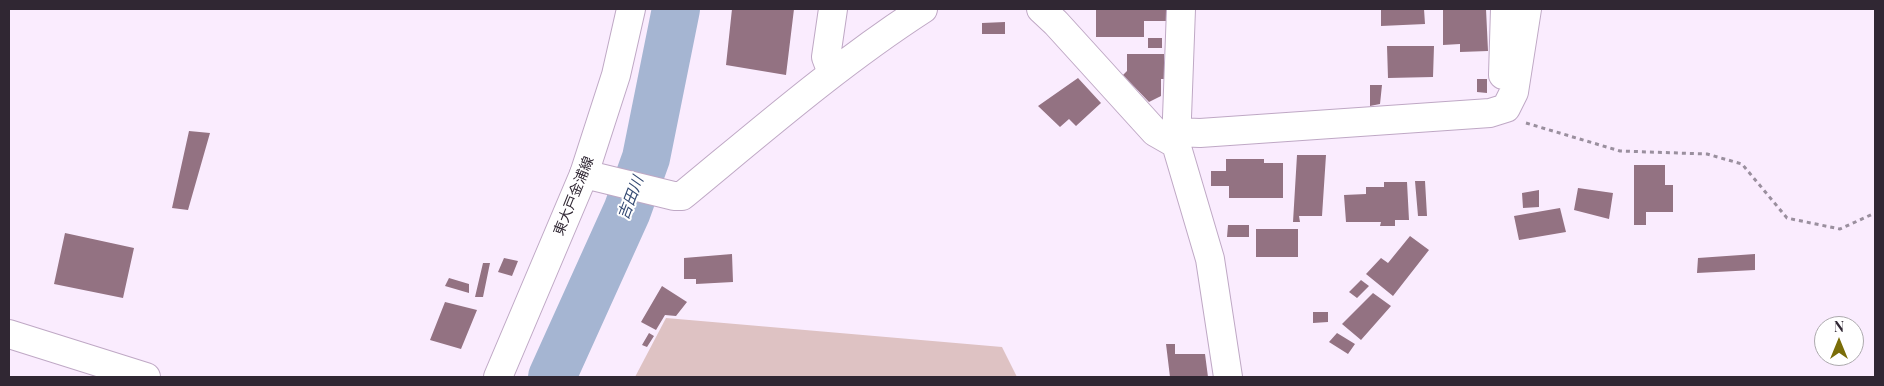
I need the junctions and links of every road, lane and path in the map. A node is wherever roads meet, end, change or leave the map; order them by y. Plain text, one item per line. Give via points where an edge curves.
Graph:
1 (630, 9) edge
2 (833, 9) edge
3 (924, 9) edge
4 (1041, 9) edge
5 (1182, 9) edge
6 (1505, 9) edge
7 (1527, 9) edge
8 (832, 73) junction
9 (1506, 108) junction
10 (1176, 138) junction
11 (591, 175) junction
12 (1875, 213) edge
13 (9, 334) edge
14 (146, 377) edge
15 (498, 377) edge
16 (1228, 377) edge

1 - 11 street, 東大戸金浦線
2 - 8 street via 826,57
3 - 8 street
4 - 10 street via 1155,132
5 - 10 street
6 - 9 street via 1503,84
7 - 9 street via 1514,92
8 - 11 street via 682,196
9 - 10 street via 1490,113 1200,133
9 - 12 path via 1529,124 1620,151 1707,154 1742,164 1787,218 1840,228
10 - 16 street via 1210,260
11 - 15 street, 東大戸金浦線
13 - 14 street

